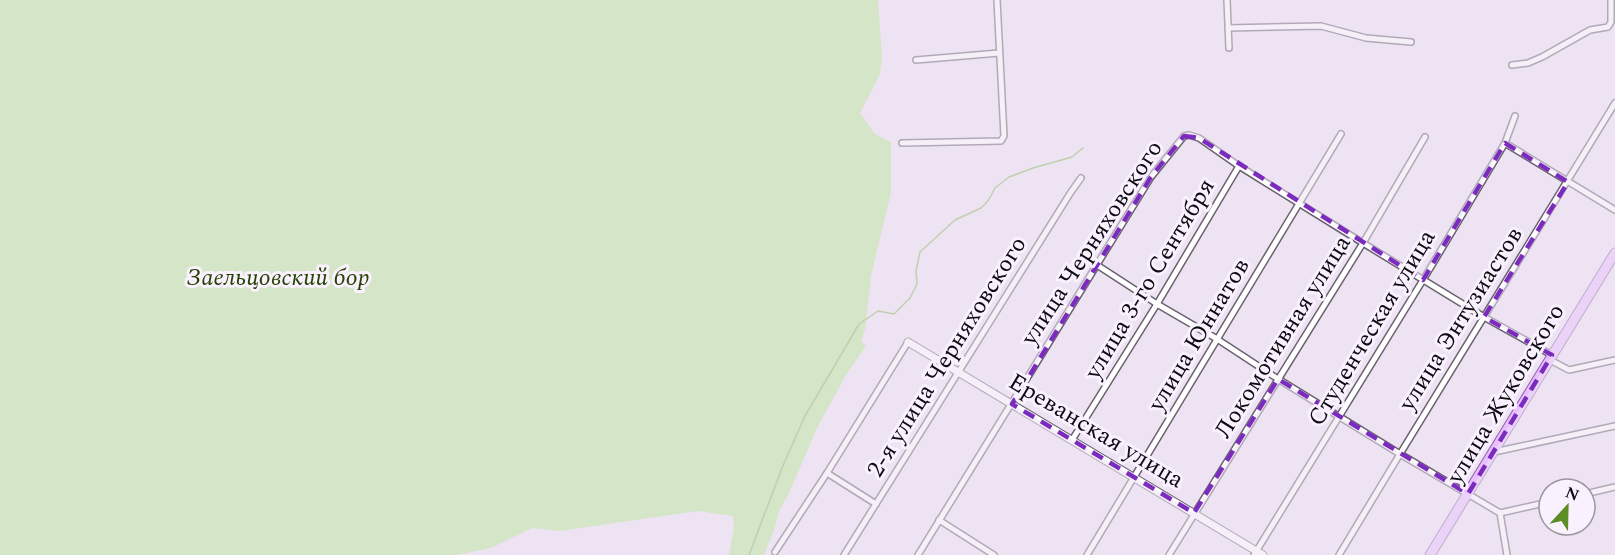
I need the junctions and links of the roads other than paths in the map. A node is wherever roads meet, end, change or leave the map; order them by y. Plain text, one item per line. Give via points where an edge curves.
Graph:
1 (997, 0) edge
2 (1227, 0) edge
3 (1611, 0) edge
4 (1228, 28) junction
5 (1411, 42) dead end
6 (1229, 48) dead end
7 (999, 53) junction
8 (916, 60) dead end
9 (1512, 65) dead end
10 (1615, 103) edge
11 (1515, 116) dead end
12 (1341, 134) dead end
13 (1425, 137) dead end
14 (902, 143) dead end
15 (1505, 143) junction
16 (1239, 166) junction
17 (1081, 178) dead end
18 (1568, 182) junction
19 (1300, 204) junction
20 (1615, 210) edge
21 (1363, 243) junction
22 (1615, 253) edge
23 (1097, 265) junction
24 (1423, 280) junction
25 (1157, 304) junction
26 (1484, 317) junction
27 (1217, 339) junction
28 (908, 342) joint
29 (1551, 358) junction
30 (1615, 360) edge
31 (958, 371) junction
32 (1278, 379) junction
33 (1012, 404) junction
34 (1340, 417) junction
35 (1615, 426) edge
36 (1072, 440) junction
37 (1494, 452) junction
38 (1400, 454) junction
39 (827, 473) junction
40 (1133, 477) junction
41 (1615, 488) edge
42 (1597, 492) edge
43 (1468, 494) junction
44 (876, 504) junction
45 (1537, 505) edge
46 (1194, 513) junction
47 (1500, 513) junction
48 (939, 520) junction
49 (775, 552) dead end
50 (1258, 554) edge
51 (844, 555) edge
52 (918, 555) edge
53 (994, 555) edge
54 (1087, 555) edge
55 (1169, 555) edge
56 (1339, 555) edge
57 (1430, 555) edge
58 (1507, 555) edge

1 - 7 street
2 - 4 street
3 - 9 street via 1608,27 1590,30 1528,63
4 - 5 street via 1321,26 1366,38
4 - 6 street
7 - 8 street
7 - 14 street via 1004,136 1001,141
10 - 18 street, улица Энтузиастов
11 - 15 street, Студенческая улица
12 - 19 street, улица Юннатов
13 - 21 street, Локомотивная улица
15 - 18 street
15 - 24 street, Студенческая улица
16 - 19 street
16 - 23 street, улица Черняховского via 1199,138 1184,136 1151,177
16 - 25 street, улица 3-го Сентября
17 - 31 street, 2-я улица Черняховского
18 - 20 street
18 - 26 street, улица Энтузиастов
19 - 21 street
19 - 27 street, улица Юннатов
21 - 24 street
21 - 32 street, Локомотивная улица
22 - 29 main road, улица Жуковского
23 - 25 street
23 - 33 street, улица Черняховского
24 - 26 street
24 - 34 street, Студенческая улица
25 - 27 street
25 - 36 street, улица 3-го Сентября
26 - 29 street
26 - 38 street, улица Энтузиастов
27 - 32 street
27 - 40 street, улица Юннатов
28 - 31 street, Ереванская улица
28 - 39 street
29 - 30 street via 1569,370
29 - 37 main road, улица Жуковского
31 - 33 street, Ереванская улица
31 - 44 street, 2-я улица Черняховского
32 - 34 street
32 - 46 street, Локомотивная улица
33 - 36 street, Ереванская улица
33 - 48 street, улица Черняховского
34 - 38 street
34 - 50 street, Студенческая улица
35 - 37 street
36 - 40 street, Ереванская улица
37 - 43 main road, улица Жуковского
38 - 43 street
38 - 56 street, улица Энтузиастов
39 - 44 street
39 - 49 street
40 - 46 street, Ереванская улица
40 - 54 street, улица Юннатов
41 - 42 street
43 - 47 street
43 - 57 main road, улица Жуковского
44 - 51 street, 2-я улица Черняховского
45 - 47 street
46 - 50 street, Ереванская улица
46 - 55 street, Локомотивная улица
47 - 58 street
48 - 52 street, улица Черняховского
48 - 53 street

